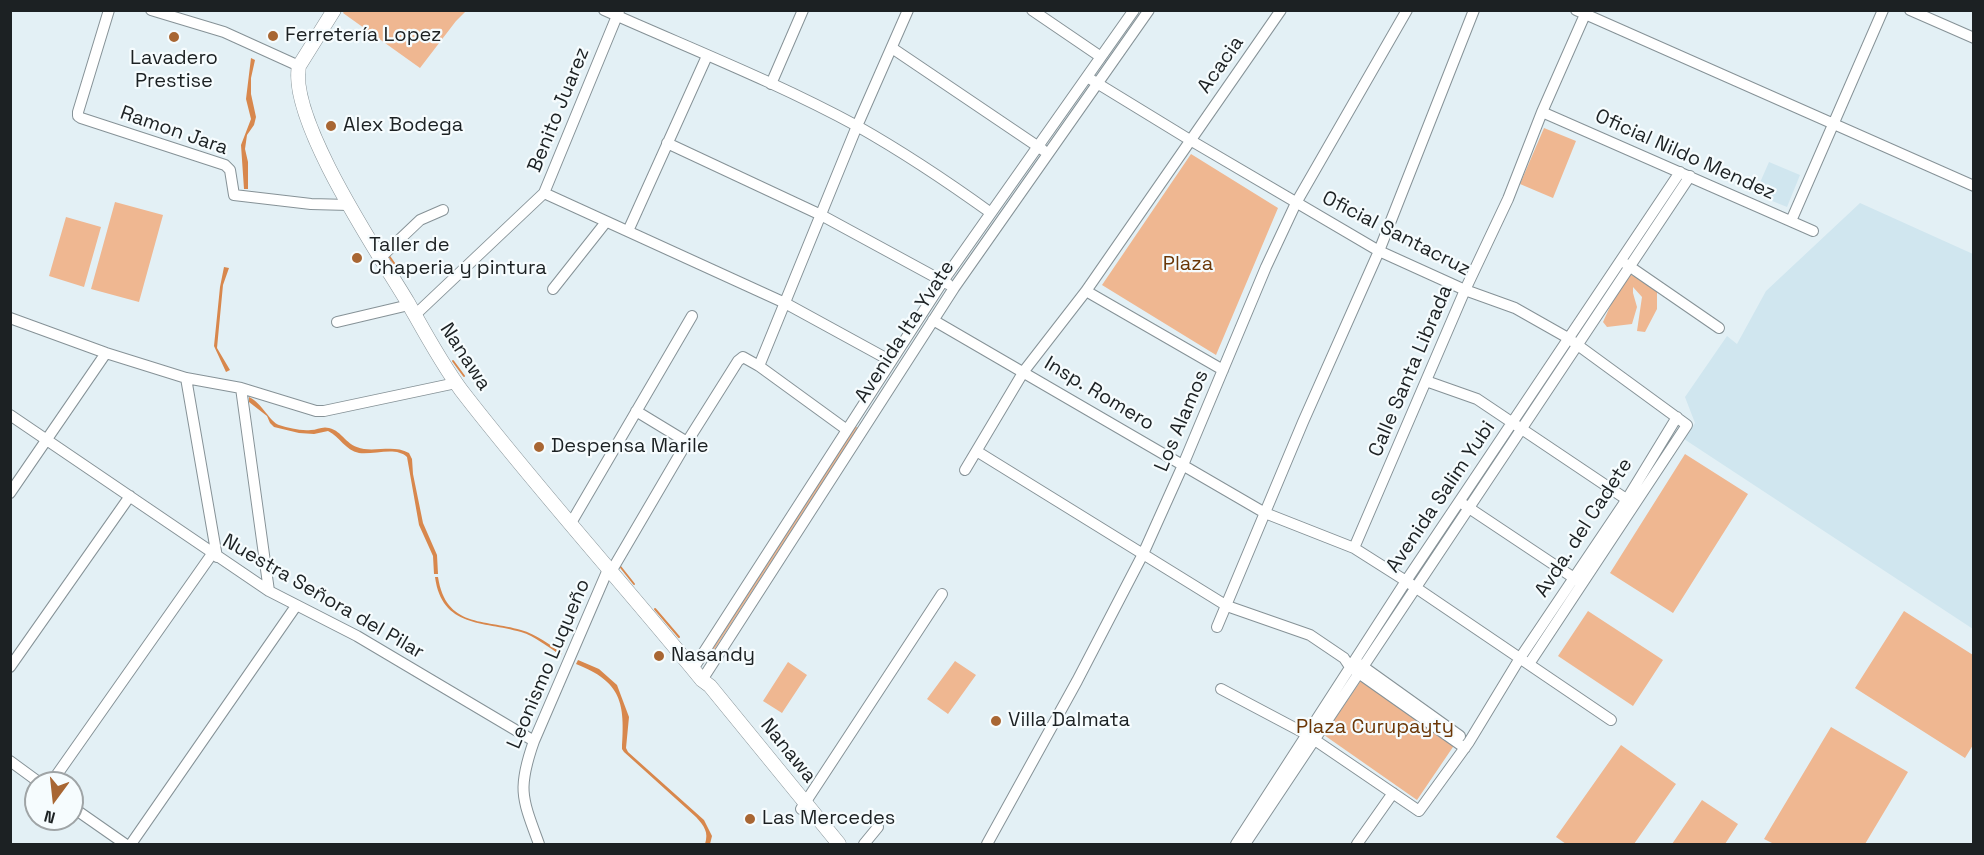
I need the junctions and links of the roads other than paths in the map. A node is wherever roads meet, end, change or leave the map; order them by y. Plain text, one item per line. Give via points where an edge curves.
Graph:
1 (109, 10) edge
2 (151, 10) edge
3 (334, 10) edge
4 (604, 10) edge
5 (803, 10) edge
6 (908, 10) edge
7 (1032, 10) edge
8 (1281, 10) edge
9 (1407, 10) edge
10 (1474, 10) edge
11 (1883, 10) edge
12 (1910, 10) edge
13 (1141, 12) edge
14 (1583, 12) edge
15 (618, 13) edge
16 (1974, 38) edge
17 (892, 48) junction
18 (707, 56) junction
19 (1101, 57) junction
20 (299, 66) junction
21 (1087, 77) junction
22 (771, 84) junction
23 (1097, 84) junction
24 (1542, 112) junction
25 (1833, 123) junction
26 (857, 126) junction
27 (1190, 140) junction
28 (667, 143) junction
29 (1038, 146) junction
30 (1048, 153) junction
31 (1685, 174) junction
32 (1974, 186) edge
33 (544, 193) junction
34 (1296, 203) junction
35 (349, 205) junction
36 (442, 210) dead end
37 (991, 213) junction
38 (821, 215) junction
39 (1791, 221) junction
40 (606, 222) junction
41 (628, 231) junction
42 (1812, 231) dead end
43 (1379, 250) junction
44 (380, 258) junction
45 (1625, 263) junction
46 (943, 281) junction
47 (954, 288) junction
48 (553, 289) dead end
49 (1466, 290) junction
50 (1086, 291) junction
51 (785, 303) junction
52 (412, 310) junction
53 (692, 316) dead end
54 (10, 318) edge
55 (933, 320) junction
56 (337, 322) dead end
57 (1719, 328) dead end
58 (1572, 342) junction
59 (106, 353) junction
60 (891, 361) junction
61 (759, 366) junction
62 (1223, 370) junction
63 (1024, 371) junction
64 (186, 378) junction
65 (1426, 381) junction
66 (456, 383) junction
67 (241, 388) junction
68 (636, 411) junction
69 (858, 412) junction
70 (10, 415) edge
71 (1677, 417) junction
72 (869, 420) junction
73 (1518, 425) junction
74 (847, 430) junction
75 (46, 440) junction
76 (687, 442) junction
77 (978, 452) junction
78 (1184, 465) junction
79 (965, 470) dead end
80 (10, 493) edge
81 (130, 496) junction
82 (1631, 502) junction
83 (1464, 505) junction
84 (1266, 513) junction
85 (571, 522) junction
86 (777, 540) junction
87 (787, 547) junction
88 (1354, 548) junction
89 (214, 555) junction
90 (1143, 555) junction
91 (610, 569) junction
92 (1579, 581) junction
93 (1411, 584) junction
94 (269, 591) junction
95 (942, 594) dead end
96 (296, 606) junction
97 (1227, 606) junction
98 (1217, 627) dead end
99 (1525, 661) junction
100 (1354, 665) junction
101 (10, 667) edge
102 (700, 678) junction
103 (1221, 690) dead end
104 (1611, 720) dead end
105 (1310, 736) junction
106 (534, 741) junction
107 (1467, 745) junction
108 (10, 761) edge
109 (24, 771) edge
110 (60, 771) edge
111 (1393, 793) junction
112 (804, 806) junction
113 (84, 815) edge
114 (879, 827) dead end
115 (125, 844) edge
116 (131, 844) edge
117 (539, 844) edge
118 (830, 844) edge
119 (838, 844) edge
120 (864, 844) edge
121 (987, 844) edge
122 (1236, 844) edge
123 (1245, 844) edge
124 (1357, 844) edge

1 - 35 street, Ramon Jara via 78,116 225,165 230,170 234,195
2 - 20 street via 224,32
3 - 20 main road
4 - 15 street
5 - 22 street
6 - 17 street
7 - 19 street
8 - 27 street, Acacia
9 - 34 street, Los Alamos
10 - 43 street
11 - 25 street
12 - 16 street
13 - 19 street, Avenida Ita Yvate
13 - 23 street, Avenida Ita Yvate
14 - 24 street, Calle Santa Librada
14 - 25 street
15 - 18 street
15 - 33 street, Benito Juarez
17 - 26 street
17 - 29 street
18 - 22 street
18 - 28 street
19 - 21 street, Avenida Ita Yvate
20 - 35 main road, Nanawa via 302,105
21 - 23 street, Oficial Santacruz
21 - 29 street, Avenida Ita Yvate
22 - 26 street
23 - 27 street, Oficial Santacruz
23 - 30 street, Avenida Ita Yvate
24 - 31 street, Oficial Nildo Mendez
24 - 49 street, Calle Santa Librada
25 - 32 street
25 - 39 street
26 - 37 street
26 - 38 street
27 - 34 street, Oficial Santacruz
27 - 50 street, Acacia
28 - 38 street
28 - 41 street
29 - 30 street
29 - 37 street, Avenida Ita Yvate
30 - 47 street, Avenida Ita Yvate
31 - 39 street, Oficial Nildo Mendez
31 - 45 street, Avenida Salim Yubi
33 - 40 street
33 - 52 street, Benito Juarez
34 - 43 street, Oficial Santacruz
34 - 62 street, Los Alamos
35 - 44 main road, Nanawa
36 - 44 street via 420,220
37 - 46 street, Avenida Ita Yvate
38 - 46 street
38 - 51 street
39 - 42 street, Oficial Nildo Mendez
40 - 41 street
40 - 48 street
41 - 51 street
43 - 49 street, Oficial Santacruz
43 - 84 street
44 - 52 main road, Nanawa
45 - 57 street
45 - 58 street, Avenida Salim Yubi
46 - 47 street
46 - 60 street, Avenida Ita Yvate
47 - 55 street, Avenida Ita Yvate
49 - 58 street, Oficial Santacruz via 1515,308
49 - 65 street, Calle Santa Librada
50 - 62 street
50 - 63 street, Acacia
51 - 60 street
51 - 61 street
52 - 56 street
52 - 66 main road, Nanawa
53 - 68 street
54 - 59 street
55 - 63 street, Insp. Romero
55 - 72 street, Avenida Ita Yvate
58 - 71 street, Oficial Santacruz
58 - 73 street, Avenida Salim Yubi
59 - 64 street
59 - 75 street
60 - 69 street, Avenida Ita Yvate
61 - 74 street
61 - 76 street, Leonismo Luqueño via 742,357 738,361
62 - 78 street, Los Alamos
63 - 77 street, Acacia
63 - 78 street, Insp. Romero
64 - 67 street
64 - 89 street
65 - 73 street via 1477,399
65 - 88 street, Calle Santa Librada
66 - 67 street via 324,411 305,409
66 - 85 main road, Nanawa
67 - 94 street
68 - 76 street
68 - 85 street
69 - 72 street
69 - 74 street, Avenida Ita Yvate
70 - 75 street, Nuestra Señora del Pilar
71 - 82 street, Avda. del Cadete
71 - 82 street, Oficial Santacruz via 1687,425
72 - 87 street, Avenida Ita Yvate
73 - 82 street
73 - 83 street, Avenida Salim Yubi
74 - 86 street, Avenida Ita Yvate
75 - 80 street
75 - 81 street, Nuestra Señora del Pilar
76 - 91 street, Leonismo Luqueño
77 - 79 street, Acacia
77 - 90 street
78 - 84 street, Insp. Romero
78 - 90 street, Los Alamos
81 - 89 street, Nuestra Señora del Pilar
81 - 101 street
82 - 92 street, Avda. del Cadete
83 - 92 street
83 - 93 street, Avenida Salim Yubi
84 - 88 street, Insp. Romero
84 - 97 street
85 - 91 main road, Nanawa
86 - 87 street
86 - 102 street, Avenida Ita Yvate
87 - 102 street, Avenida Ita Yvate
88 - 93 street, Insp. Romero
89 - 94 street, Nuestra Señora del Pilar
89 - 110 street
90 - 97 street
90 - 121 street, Los Alamos
91 - 102 main road, Nanawa
91 - 106 street, Leonismo Luqueño
92 - 99 street, Avda. del Cadete
93 - 99 street, Insp. Romero
93 - 100 street, Avenida Salim Yubi
94 - 96 street, Nuestra Señora del Pilar
95 - 112 street
96 - 106 street, Nuestra Señora del Pilar via 357,636
96 - 116 street
97 - 98 street
97 - 100 street via 1310,635
99 - 104 street, Insp. Romero
99 - 107 street, Avda. del Cadete
100 - 105 street, Avenida Salim Yubi
100 - 107 street
102 - 112 main road, Nanawa
103 - 105 street
105 - 111 street
105 - 122 street, Avenida Salim Yubi
105 - 123 street, Avenida Salim Yubi
106 - 117 street, Leonismo Luqueño via 523,788 526,810
107 - 111 street, Avda. del Cadete via 1419,811
108 - 109 street
111 - 124 street
112 - 118 main road, Nanawa
112 - 119 main road, Nanawa
113 - 115 street
114 - 120 street

